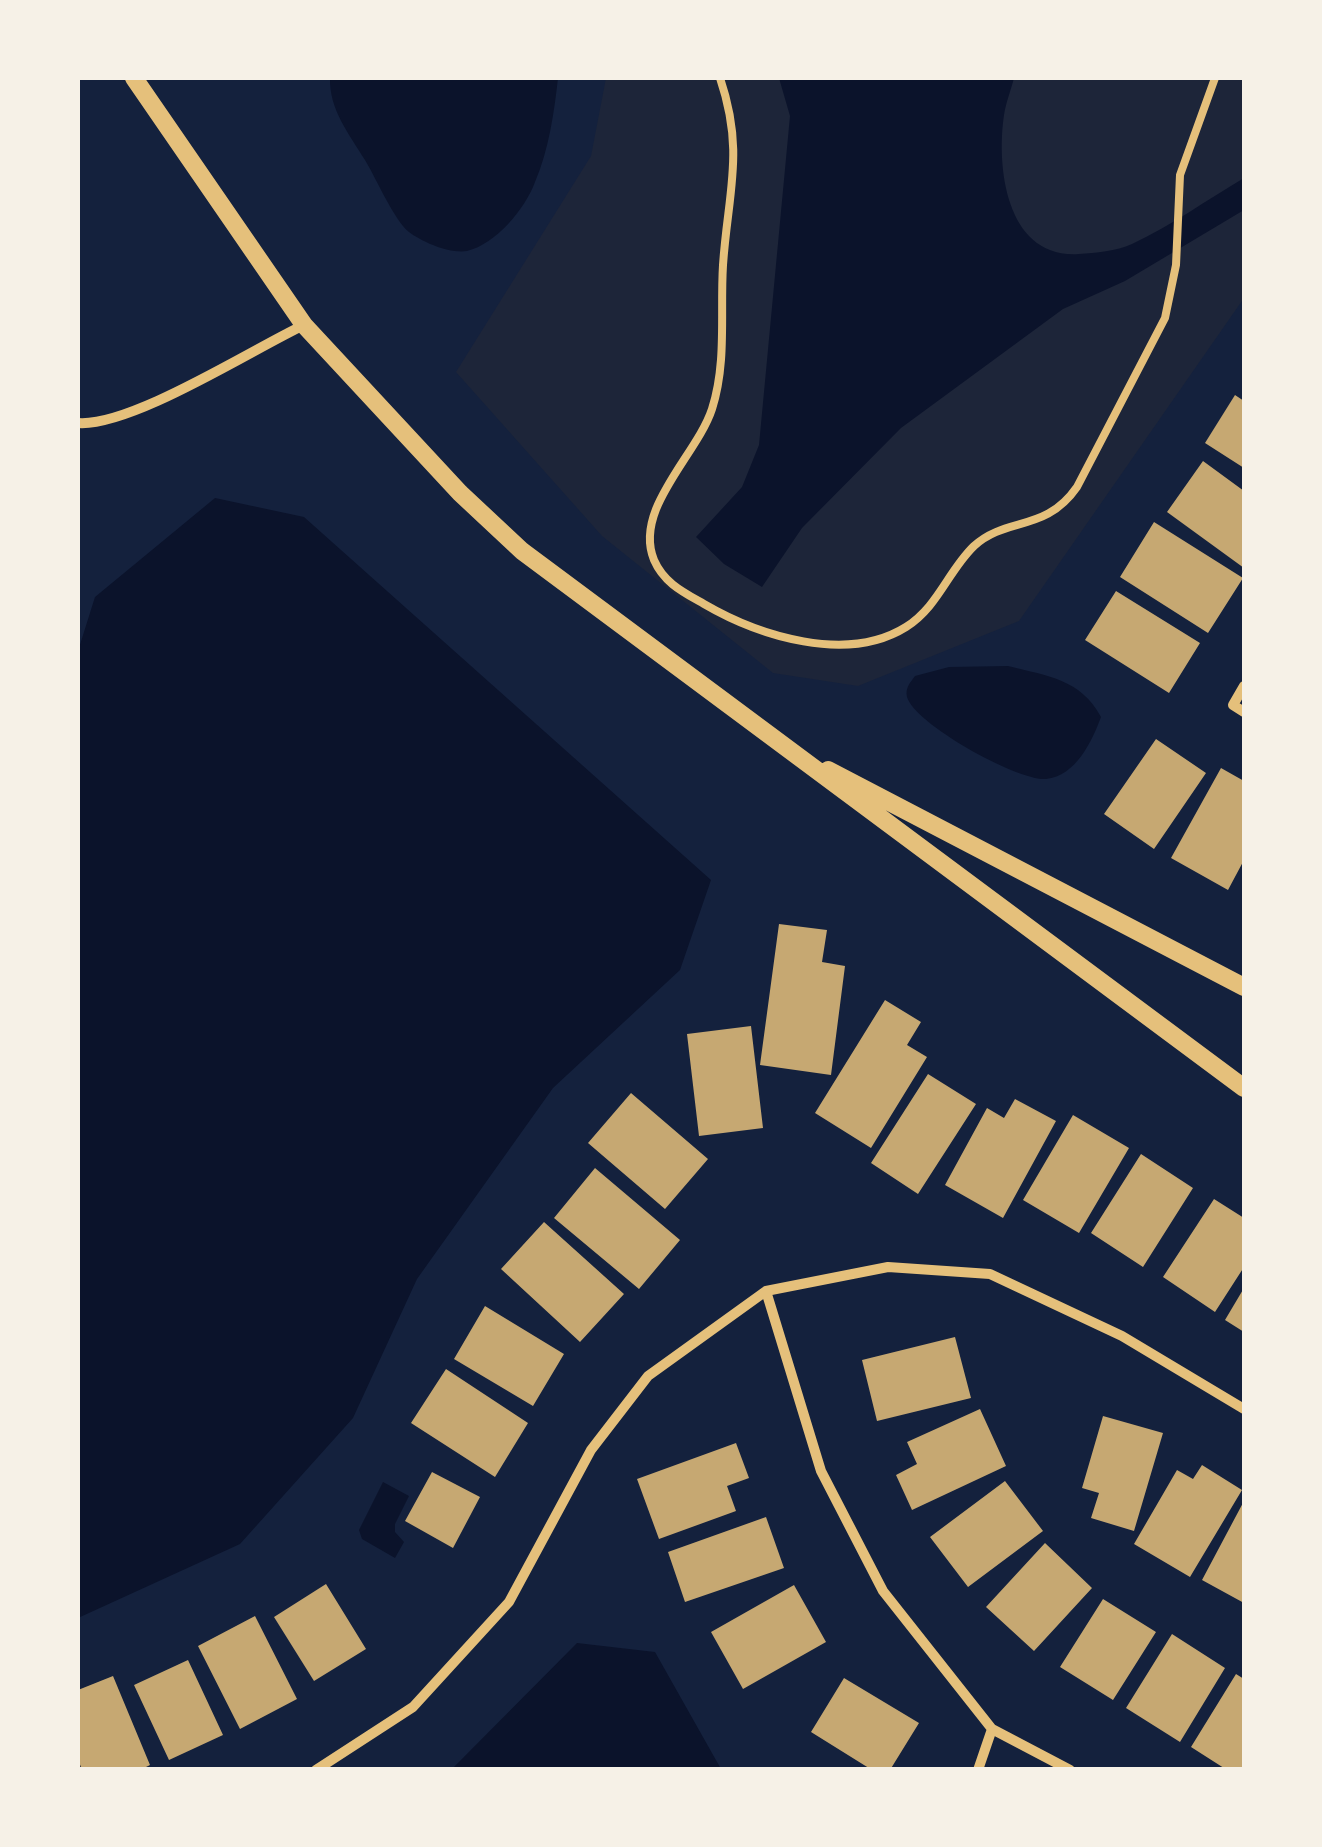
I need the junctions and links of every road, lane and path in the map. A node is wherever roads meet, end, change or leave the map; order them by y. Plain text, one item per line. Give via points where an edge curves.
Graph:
1 (134, 78) edge
2 (720, 78) edge
3 (1214, 78) edge
4 (304, 324) junction
5 (78, 423) edge
6 (1244, 686) edge
7 (1244, 712) edge
8 (778, 744) junction
9 (1244, 987) edge
10 (1244, 1088) edge
11 (766, 1291) junction
12 (1244, 1409) edge
13 (992, 1729) junction
14 (316, 1770) edge
15 (978, 1770) edge
16 (1070, 1770) edge

1 - 4 street
2 - 3 lane via 734,133 735,174 723,265 724,340 712,409 656,509 649,532 652,557 664,579 760,632 853,644 884,637 925,614 973,547 1064,504 1165,318 1176,264 1180,175
4 - 5 street via 188,386 96,424
4 - 8 street via 522,551
6 - 7 street via 1233,705
8 - 9 street
8 - 10 street
11 - 12 street via 888,1267 990,1274 1122,1336
11 - 13 street via 821,1471 883,1591
11 - 14 street via 648,1376 591,1450 509,1602 413,1708
13 - 15 street
13 - 16 street

